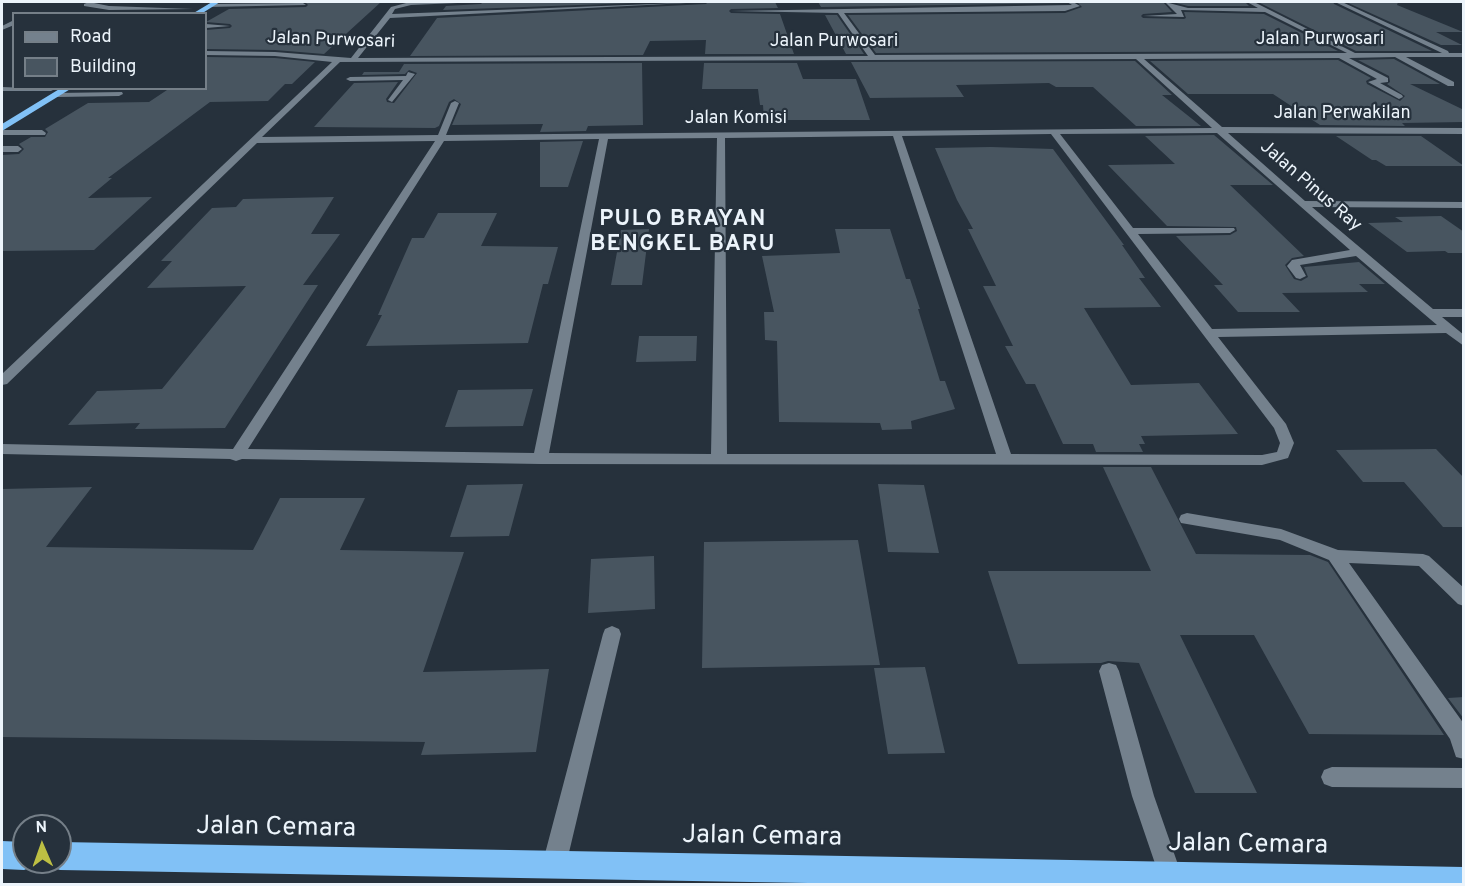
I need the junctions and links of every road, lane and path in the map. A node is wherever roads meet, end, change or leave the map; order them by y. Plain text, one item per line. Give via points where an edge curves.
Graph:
1 (93, 2) edge
2 (491, 2) edge
3 (703, 2) edge
4 (913, 2) edge
5 (1070, 2) edge
6 (1168, 2) edge
7 (1250, 2) edge
8 (1338, 2) edge
9 (209, 3) edge
10 (303, 5) dead end
11 (1181, 9) junction
12 (920, 10) junction
13 (1267, 10) junction
14 (193, 11) edge
15 (734, 11) dead end
16 (840, 11) junction
17 (388, 16) junction
18 (1146, 16) dead end
19 (207, 26) edge
20 (227, 26) dead end
21 (207, 53) edge
22 (1339, 55) junction
23 (1354, 55) junction
24 (1395, 55) junction
25 (1452, 55) junction
26 (1464, 55) edge
27 (1137, 56) junction
28 (873, 57) junction
29 (422, 59) junction
30 (338, 60) junction
31 (352, 60) junction
32 (350, 78) dead end
33 (408, 78) junction
34 (1451, 84) dead end
35 (28, 90) edge
36 (54, 91) edge
37 (120, 94) dead end
38 (1399, 97) dead end
39 (392, 100) dead end
40 (455, 103) dead end
41 (2, 117) edge
42 (2, 128) edge
43 (1221, 130) junction
44 (1464, 131) edge
45 (1054, 132) junction
46 (2, 133) edge
47 (42, 133) dead end
48 (897, 134) junction
49 (720, 135) junction
50 (604, 136) junction
51 (441, 138) junction
52 (252, 140) junction
53 (18, 148) dead end
54 (2, 149) edge
55 (1302, 204) junction
56 (1464, 205) edge
57 (1230, 230) dead end
58 (1131, 231) junction
59 (1360, 252) junction
60 (1300, 276) dead end
61 (1429, 313) junction
62 (1464, 313) edge
63 (1448, 329) junction
64 (1209, 333) junction
65 (1464, 342) edge
66 (2, 381) edge
67 (2, 449) edge
68 (236, 456) junction
69 (719, 458) junction
70 (540, 459) junction
71 (1005, 459) junction
72 (1187, 519) dead end
73 (1335, 556) junction
74 (1464, 600) edge
75 (612, 634) dead end
76 (1109, 671) dead end
77 (1464, 750) edge
78 (1332, 777) dead end
79 (1464, 778) edge
80 (72, 856) edge
81 (554, 865) junction
82 (1170, 876) junction
83 (1464, 881) edge

1 - 14 street via 86,5
2 - 17 street via 406,3 393,8
3 - 17 street
4 - 12 street
5 - 12 street via 1077,6
6 - 11 street
7 - 13 street
8 - 25 street
9 - 10 street
9 - 14 highway
11 - 13 street
11 - 18 street via 1176,12 1182,16
12 - 16 street
13 - 23 street
15 - 16 street
16 - 28 street
17 - 31 street
19 - 20 street
21 - 30 street, Jalan Purwosari
22 - 23 street, Jalan Purwosari
22 - 27 street, Jalan Purwosari
22 - 38 street via 1385,80 1371,82
23 - 24 street, Jalan Purwosari
24 - 25 street, Jalan Purwosari
24 - 34 street
25 - 26 street, Jalan Purwosari
27 - 28 street, Jalan Purwosari
27 - 43 street, Jalan Pinus Ray
28 - 29 street, Jalan Purwosari
29 - 31 street, Jalan Purwosari
29 - 33 street
30 - 31 street, Jalan Purwosari
30 - 52 street
32 - 33 street
33 - 39 street
35 - 36 street
36 - 37 street
36 - 41 highway
36 - 42 highway
40 - 51 street
43 - 44 street, Jalan Perwakilan
43 - 45 street, Jalan Komisi
43 - 55 street, Jalan Pinus Ray
45 - 48 street, Jalan Komisi
45 - 58 street
46 - 47 street
48 - 49 street, Jalan Komisi
48 - 71 street
49 - 50 street, Jalan Komisi
49 - 69 street
50 - 51 street, Jalan Komisi
50 - 70 street
51 - 52 street, Jalan Komisi
51 - 68 street
52 - 66 street
53 - 54 street
55 - 56 street
55 - 59 street, Jalan Pinus Ray
57 - 58 street
58 - 64 street
59 - 60 street via 1296,262 1293,266
59 - 61 street, Jalan Pinus Ray
61 - 62 street
61 - 63 street, Jalan Pinus Ray
63 - 64 street
63 - 65 street, Jalan Pinus Ray
64 - 71 street via 1281,427 1287,443 1282,455 1262,460
67 - 68 street
68 - 70 street
69 - 70 street
69 - 71 street
72 - 73 street via 1277,533 1312,543
73 - 74 street via 1423,560
73 - 77 street via 1459,735
75 - 81 street
76 - 82 street via 1143,796
78 - 79 street
80 - 81 highway, Jalan Cemara
81 - 82 highway, Jalan Cemara
82 - 83 highway, Jalan Cemara

